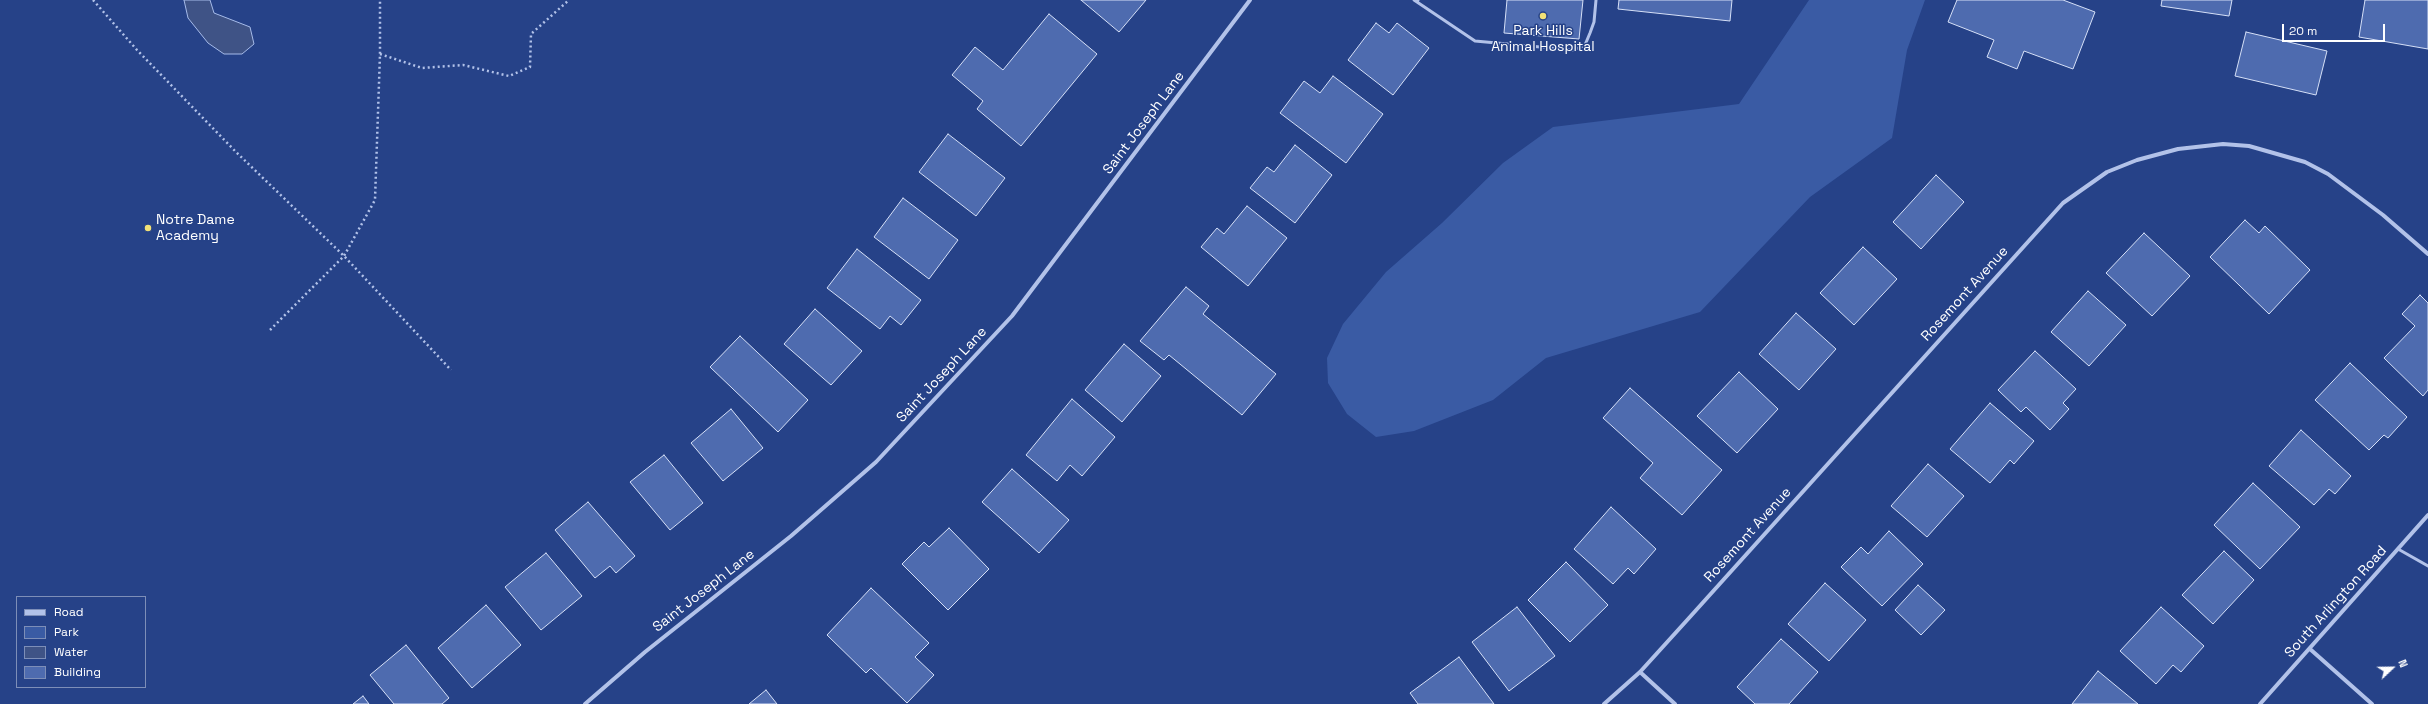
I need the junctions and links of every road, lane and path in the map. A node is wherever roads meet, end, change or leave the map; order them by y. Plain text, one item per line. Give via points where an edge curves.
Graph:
1 (93, 0) edge
2 (380, 0) edge
3 (569, 0) edge
4 (1250, 0) edge
5 (1596, 0) edge
6 (1416, 1) edge
7 (380, 54) junction
8 (2428, 254) edge
9 (344, 256) junction
10 (270, 330) dead end
11 (451, 370) dead end
12 (2428, 515) edge
13 (2398, 549) junction
14 (2428, 566) edge
15 (2310, 649) junction
16 (1640, 672) junction
17 (585, 704) edge
18 (1604, 704) edge
19 (1676, 704) edge
20 (2260, 704) edge
21 (2372, 704) edge

1 - 9 path via 137,50 231,147
2 - 7 path
3 - 7 path via 531,34 530,67 509,76 463,64 422,68
4 - 17 street, Saint Joseph Lane via 1012,316 881,456 792,536 645,652
5 - 6 lane via 1594,22 1585,45 1573,50 1475,41
7 - 9 path via 375,200
8 - 16 street, Rosemont Avenue via 2383,215 2328,174 2305,162 2249,146 2223,144 2178,149 2137,160 2107,172 2063,203
9 - 10 path
9 - 11 path
12 - 13 street, South Arlington Road
13 - 14 lane
13 - 15 street, South Arlington Road
15 - 20 street, South Arlington Road
15 - 21 street
16 - 18 street, Rosemont Avenue
16 - 19 street

